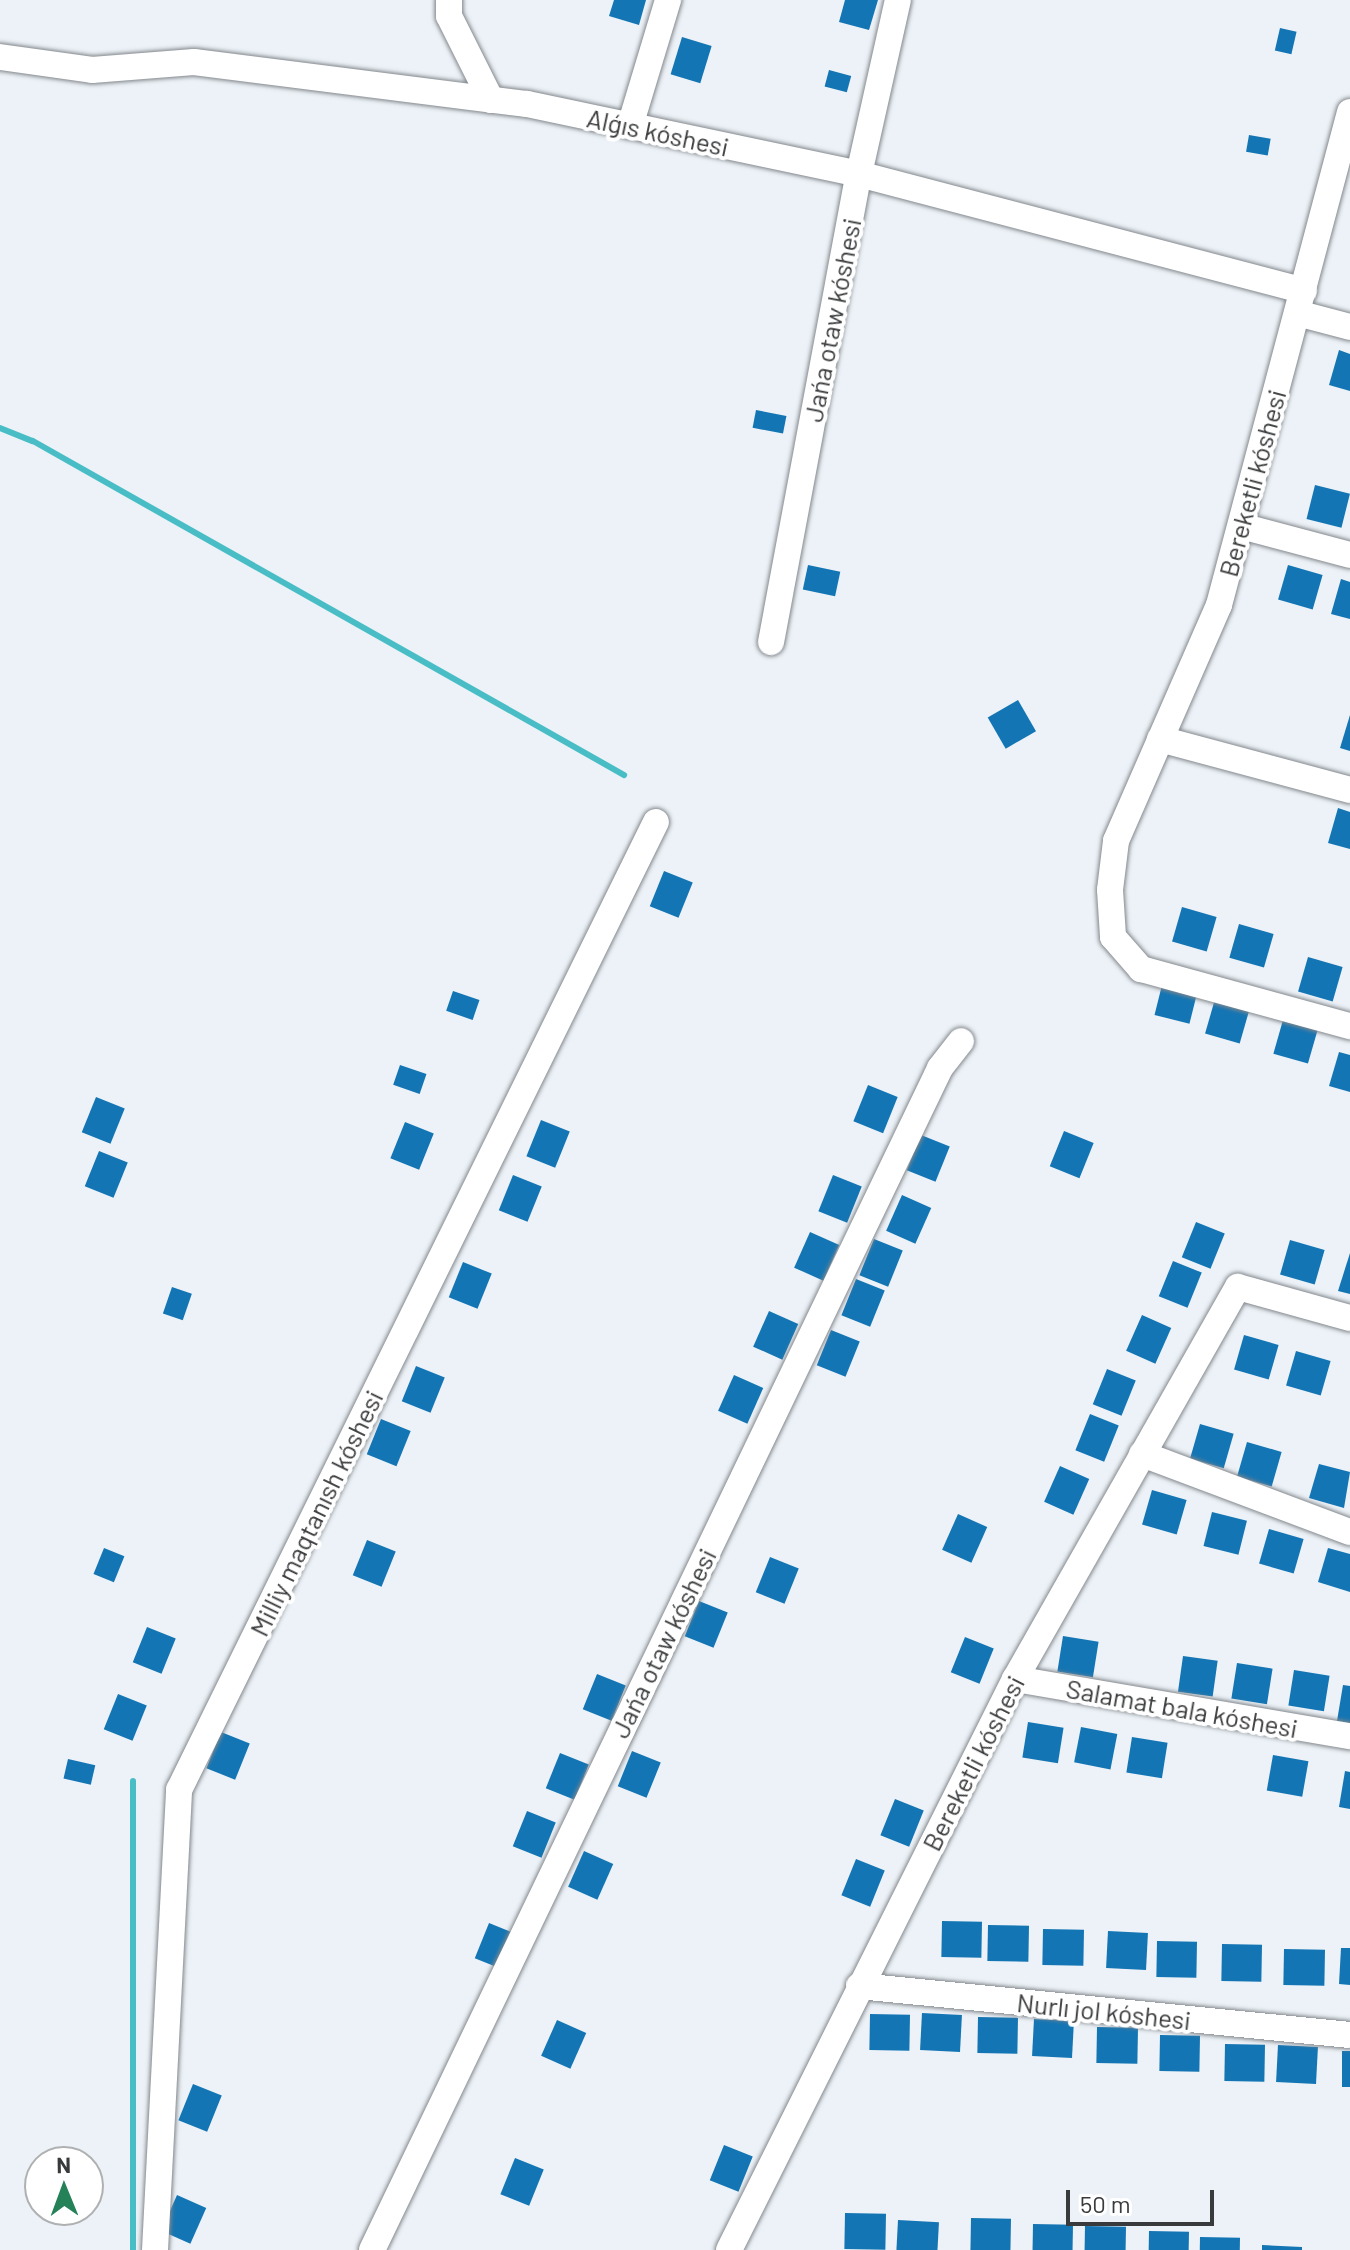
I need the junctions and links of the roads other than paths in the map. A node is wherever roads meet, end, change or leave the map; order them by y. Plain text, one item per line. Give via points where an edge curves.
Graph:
1 (449, 0) edge
2 (668, 0) edge
3 (898, 0) edge
4 (0, 57) edge
5 (491, 100) junction
6 (1350, 112) edge
7 (630, 126) junction
8 (859, 174) junction
9 (1300, 302) junction
10 (1350, 327) edge
11 (1241, 526) junction
12 (1350, 555) edge
13 (771, 642) dead end
14 (1160, 739) junction
15 (1350, 790) edge
16 (656, 822) dead end
17 (1350, 1026) edge
18 (961, 1041) dead end
19 (1350, 1318) edge
20 (1142, 1454) junction
21 (1350, 1532) edge
22 (1015, 1679) junction
23 (1350, 1736) edge
24 (859, 1986) junction
25 (1350, 2035) edge
26 (155, 2250) edge
27 (372, 2250) edge
28 (729, 2250) edge

1 - 5 street via 449,16
2 - 7 street
3 - 8 street, Jańa otaw kóshesi
4 - 5 street, Alǵıs kóshesi via 92,70 194,62
5 - 7 street, Alǵıs kóshesi
6 - 9 street, Bereketli kóshesi
7 - 8 street, Alǵıs kóshesi
8 - 9 street, Alǵıs kóshesi
8 - 13 street, Jańa otaw kóshesi
9 - 10 street, Alǵıs kóshesi
9 - 11 street, Bereketli kóshesi
11 - 12 street
11 - 14 street, Bereketli kóshesi via 1219,605
14 - 15 street
14 - 17 street, Bereketli kóshesi via 1116,841 1113,937 1141,969
16 - 26 street, Milliy maqtanısh kóshesi via 179,1790
18 - 27 street, Jańa otaw kóshesi via 940,1068
19 - 20 street, Bereketli kóshesi via 1238,1287
20 - 21 street
20 - 22 street, Bereketli kóshesi
22 - 23 street, Salamat bala kóshesi
22 - 24 street, Bereketli kóshesi
24 - 25 street, Nurlı jol kóshesi
24 - 28 street, Bereketli kóshesi

